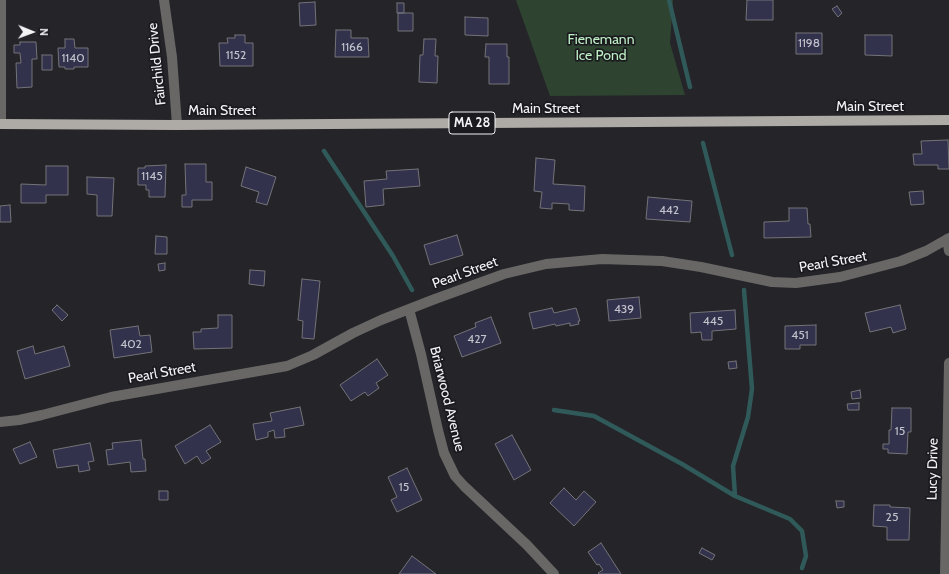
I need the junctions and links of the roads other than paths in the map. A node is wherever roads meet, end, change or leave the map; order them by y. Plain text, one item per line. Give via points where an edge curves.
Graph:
1 (1, 0) edge
2 (164, 0) edge
3 (949, 120) edge
4 (0, 124) edge
5 (177, 125) junction
6 (948, 238) edge
7 (949, 251) edge
8 (409, 310) junction
9 (949, 364) edge
10 (0, 422) edge
11 (554, 574) edge
12 (946, 574) edge

1 - 4 street
2 - 5 street, Fairchild Drive via 172,57
3 - 5 main road, Main Street / MA 28
4 - 5 main road, Main Street / MA 28
6 - 7 street
6 - 8 street, Pearl Street via 913,256 878,268 840,277 796,283 772,282 662,261 602,259 560,262 504,274
8 - 10 street, Pearl Street via 353,333 287,366 111,396 35,417
8 - 11 street, Briarwood Avenue via 444,452 455,476
9 - 12 street, Lucy Drive

